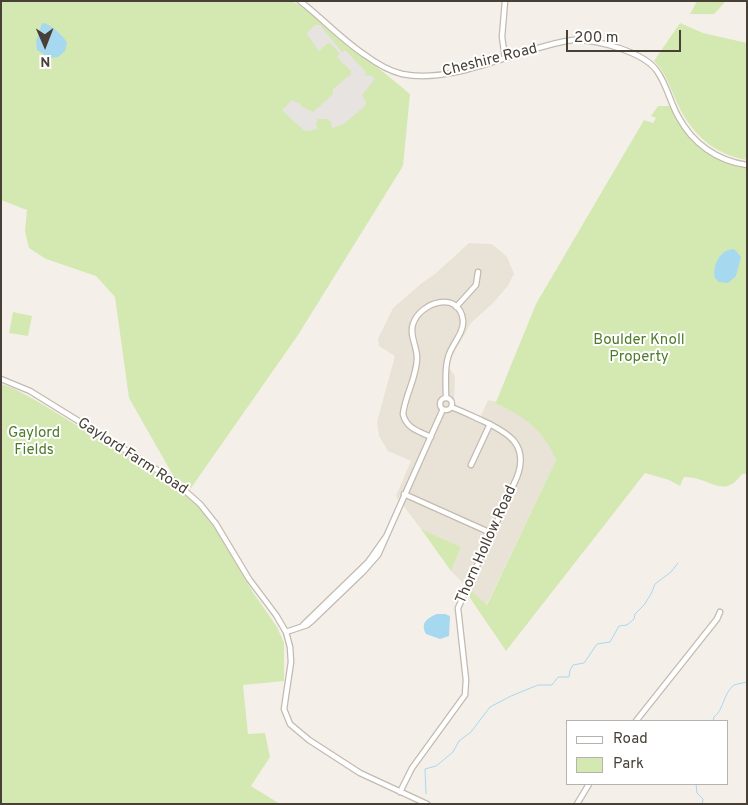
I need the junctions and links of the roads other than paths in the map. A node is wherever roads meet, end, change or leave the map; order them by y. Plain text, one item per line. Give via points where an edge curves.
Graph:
1 (300, 1) edge
2 (505, 1) edge
3 (505, 58) junction
4 (747, 165) edge
5 (478, 272) dead end
6 (456, 307) junction
7 (1, 379) edge
8 (446, 398) junction
9 (451, 407) junction
10 (443, 409) junction
11 (490, 424) junction
12 (431, 437) junction
13 (471, 466) dead end
14 (404, 494) junction
15 (491, 533) junction
16 (720, 612) dead end
17 (286, 632) junction
18 (637, 720) edge
19 (588, 785) edge
20 (400, 792) junction
21 (427, 804) edge
22 (577, 804) edge

1 - 3 street, Cheshire Road via 364,55 398,72 438,74
2 - 3 street via 502,37
3 - 4 street, Cheshire Road via 573,40 591,41 641,58 661,77 681,122 698,142 720,158
5 - 6 street via 476,285
6 - 8 street via 463,319 463,328 448,355
6 - 12 street via 443,302 433,304 418,315 412,326 417,355 404,418 409,426
7 - 17 street, Gaylord Farm Road via 30,391 182,488 216,524
8 - 9 street via 451,400
8 - 10 street via 440,401
9 - 10 street
9 - 11 street, Thorn Hollow Road
10 - 12 street
11 - 13 street
11 - 15 street, Thorn Hollow Road via 513,439 521,462
12 - 14 street
14 - 15 street
14 - 17 street via 384,543 371,564 307,624
15 - 20 street, Thorn Hollow Road via 458,608 466,695 412,768
16 - 18 street
17 - 20 street, Gaylord Farm Road via 291,662 284,709 287,718 302,734 360,773
19 - 22 street
20 - 21 street, Gaylord Farm Road

